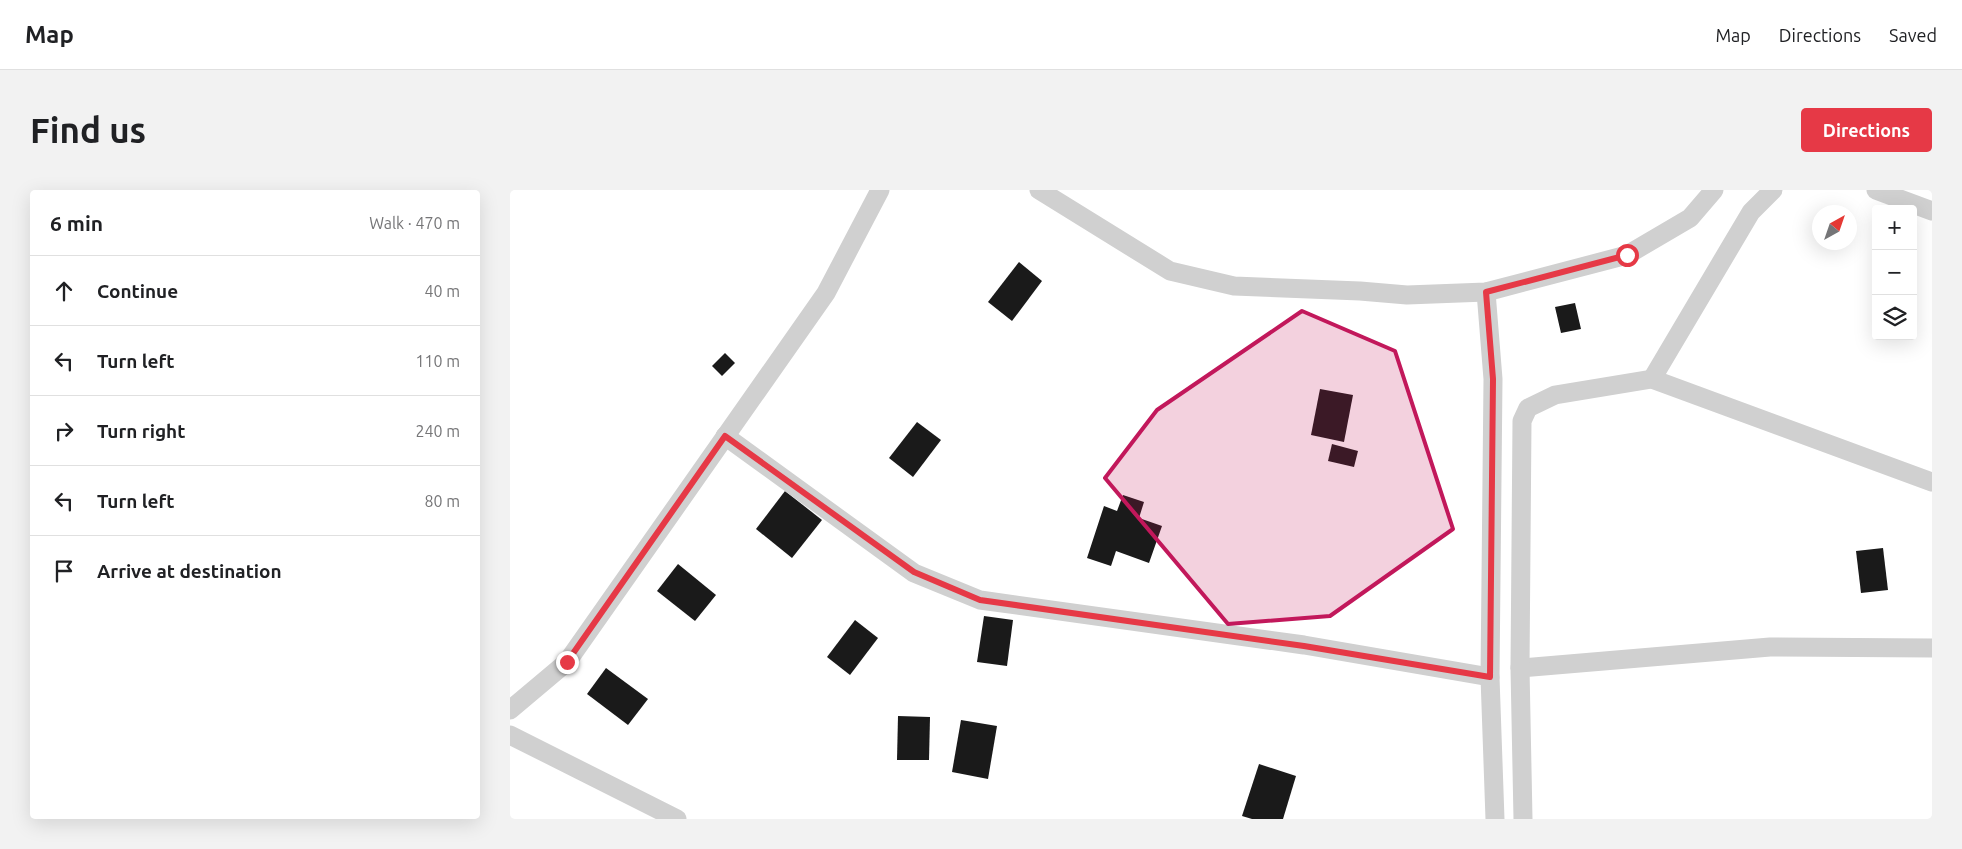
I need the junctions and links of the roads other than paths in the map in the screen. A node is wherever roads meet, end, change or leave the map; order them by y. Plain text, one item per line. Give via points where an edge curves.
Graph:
1 (880, 190) edge
2 (1038, 190) edge
3 (1714, 190) edge
4 (1773, 190) edge
5 (1876, 190) edge
6 (1932, 211) edge
7 (1486, 292) junction
8 (1652, 379) junction
9 (725, 436) junction
10 (1932, 482) edge
11 (1932, 648) edge
12 (1520, 668) junction
13 (1490, 677) junction
14 (510, 710) edge
15 (510, 735) edge
16 (677, 819) edge
17 (1495, 819) edge
18 (1523, 819) edge

1 - 9 street via 826,293
2 - 7 street via 1170,271 1216,282 1234,286 1360,290 1407,296
3 - 7 street via 1690,218 1627,255
4 - 8 street via 1751,212
5 - 6 street
7 - 13 street via 1493,379
8 - 10 street
8 - 12 street via 1555,395 1528,408 1522,421
9 - 13 street via 914,572 980,600 1294,644
9 - 14 street via 567,662
11 - 12 street via 1770,647
12 - 18 street
13 - 17 street
15 - 16 street

